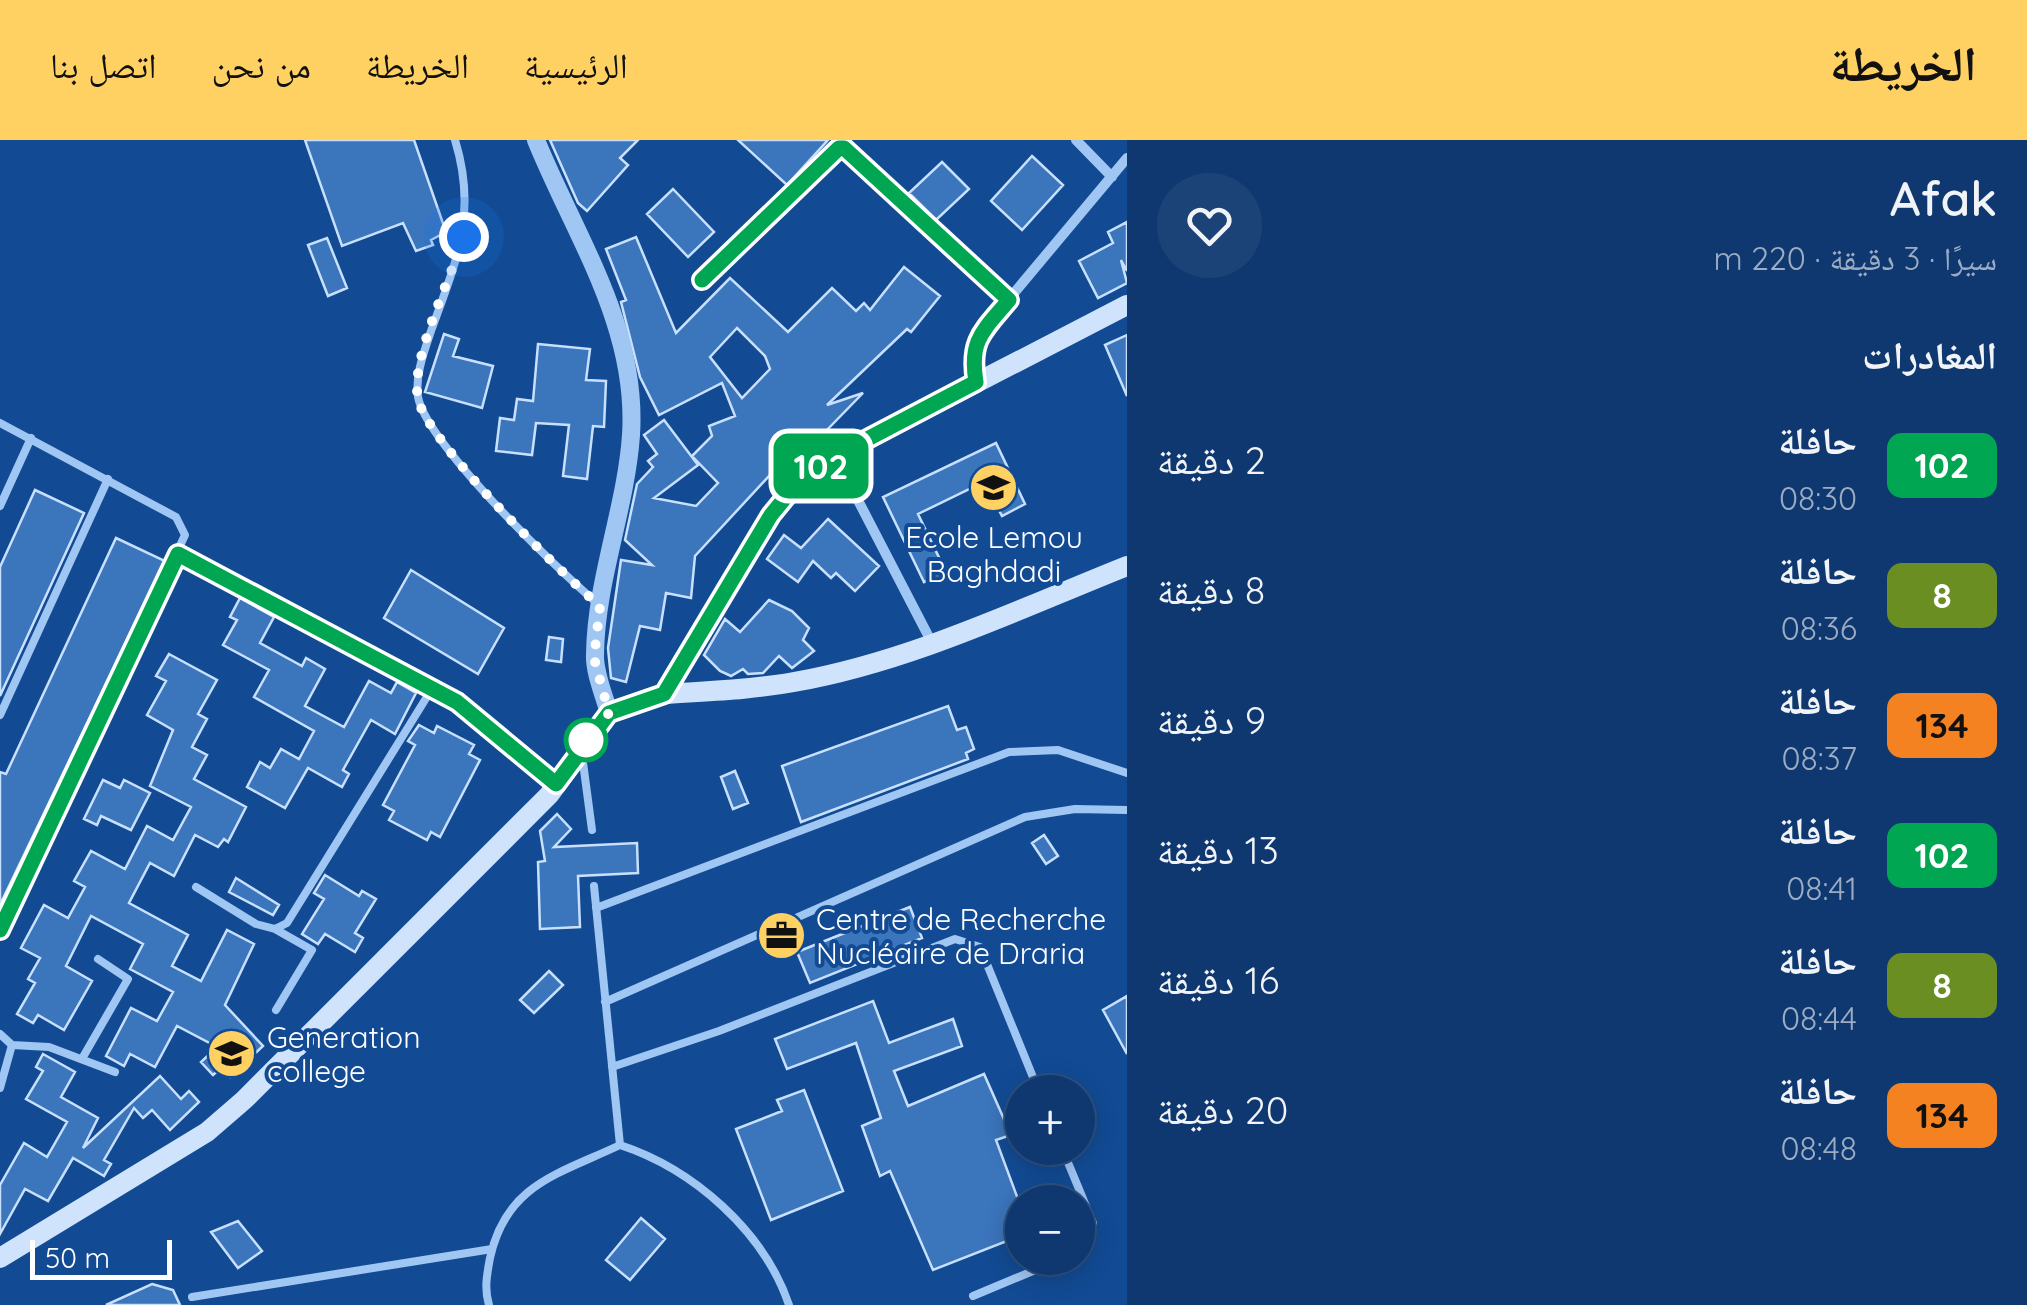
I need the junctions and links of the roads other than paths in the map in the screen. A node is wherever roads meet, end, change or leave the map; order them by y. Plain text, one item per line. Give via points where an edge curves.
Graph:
1 (454, 140) edge
2 (536, 140) edge
3 (1076, 140) edge
4 (1127, 158) edge
5 (1112, 177) junction
6 (702, 280) dead end
7 (1009, 300) junction
8 (1127, 305) edge
9 (976, 382) junction
10 (0, 423) edge
11 (31, 438) junction
12 (835, 456) junction
13 (108, 479) junction
14 (0, 506) edge
15 (178, 554) junction
16 (1127, 566) edge
17 (600, 606) junction
18 (932, 643) junction
19 (432, 687) junction
20 (664, 694) junction
21 (457, 702) joint
22 (609, 713) junction
23 (0, 716) edge
24 (580, 748) junction
25 (1127, 772) edge
26 (556, 784) junction
27 (1127, 810) edge
28 (592, 830) dead end
29 (594, 886) dead end
30 (196, 887) dead end
31 (596, 908) junction
32 (274, 929) junction
33 (0, 930) edge
34 (98, 959) dead end
35 (605, 1002) junction
36 (276, 1010) dead end
37 (0, 1034) edge
38 (12, 1045) junction
39 (83, 1057) junction
40 (612, 1067) junction
41 (115, 1072) dead end
42 (1033, 1075) edge
43 (0, 1088) edge
44 (620, 1145) junction
45 (492, 1249) junction
46 (0, 1258) edge
47 (1023, 1275) edge
48 (972, 1296) dead end
49 (192, 1297) dead end
50 (490, 1305) edge
51 (789, 1305) edge

1 - 17 lane via 466,204 464,237 418,373 418,399 452,451 553,565
2 - 17 street via 593,260 629,379 631,436
3 - 5 street
4 - 5 street
5 - 7 street
6 - 7 street via 844,148
7 - 9 street via 978,336 971,355
8 - 9 main road
9 - 12 main road
10 - 11 lane
11 - 13 lane
11 - 14 lane
12 - 18 street
12 - 20 main road via 771,515
13 - 15 lane via 176,518 185,535
13 - 23 lane
15 - 19 lane
15 - 33 lane
16 - 18 main road
17 - 22 street via 594,658
18 - 20 main road via 795,682
19 - 21 lane
19 - 32 lane via 287,923
20 - 22 main road
21 - 26 street
22 - 24 main road
24 - 26 main road
24 - 28 lane
25 - 31 lane via 1058,750 1009,752
26 - 46 main road via 207,1132
27 - 35 lane via 1025,816
29 - 31 lane
30 - 32 lane
31 - 35 lane
32 - 36 lane via 312,950
34 - 39 lane via 128,979
35 - 40 lane
37 - 38 lane
38 - 39 lane
38 - 43 lane
39 - 41 lane
40 - 42 lane via 954,939 980,946
40 - 44 lane
44 - 45 lane via 527,1189
44 - 51 lane via 650,1155 738,1220
45 - 49 lane
45 - 50 lane via 486,1276
47 - 48 lane

